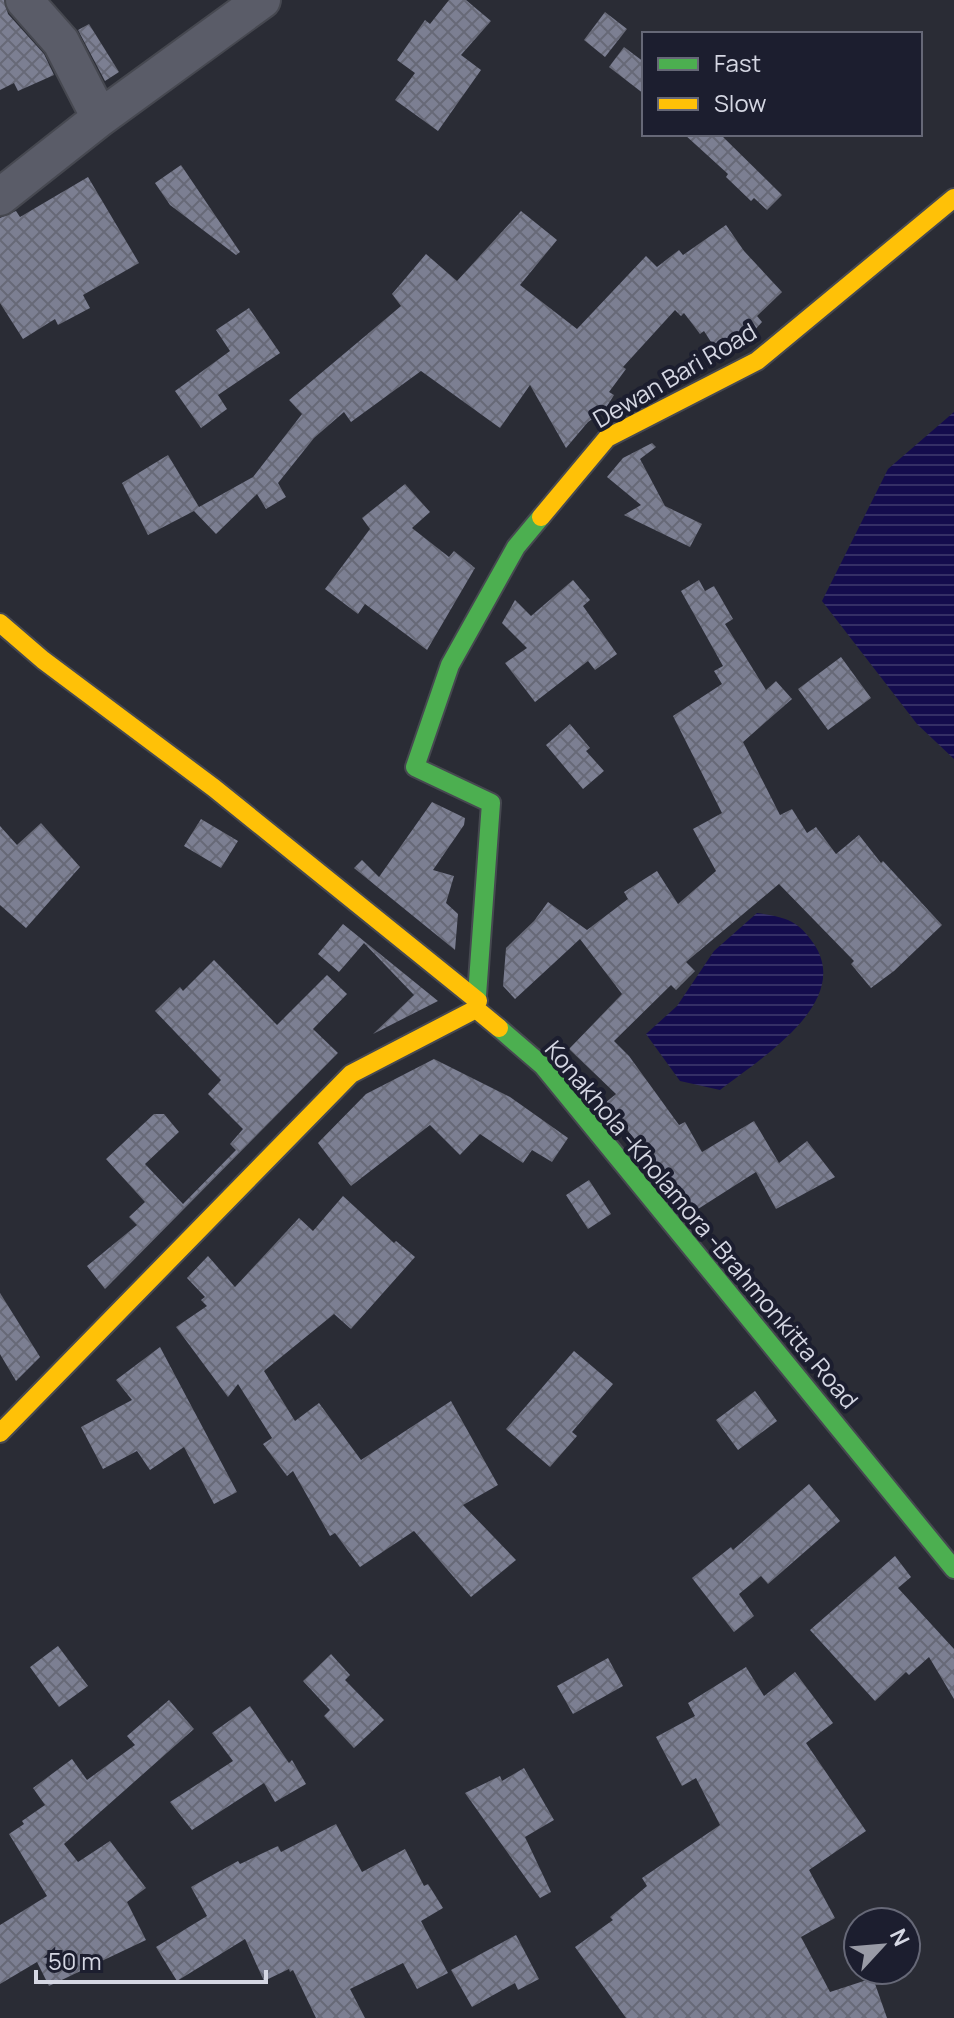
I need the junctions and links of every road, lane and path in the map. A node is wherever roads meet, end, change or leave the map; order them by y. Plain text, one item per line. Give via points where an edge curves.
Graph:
1 (24, 0) edge
2 (262, 0) edge
3 (100, 118) junction
4 (0, 197) edge
5 (954, 198) edge
6 (0, 623) edge
7 (477, 1005) junction
8 (0, 1433) edge
9 (954, 1569) edge

1 - 3 street via 61,42
2 - 3 street
3 - 4 street
5 - 7 street, Dewan Bari Road via 757,361 607,438 516,547 450,665 415,767 491,803
6 - 7 street, Konakhola -Kholamora -Brahmonkitta Road via 214,788
7 - 8 street via 351,1074
7 - 9 street, Konakhola -Kholamora -Brahmonkitta Road via 543,1066

